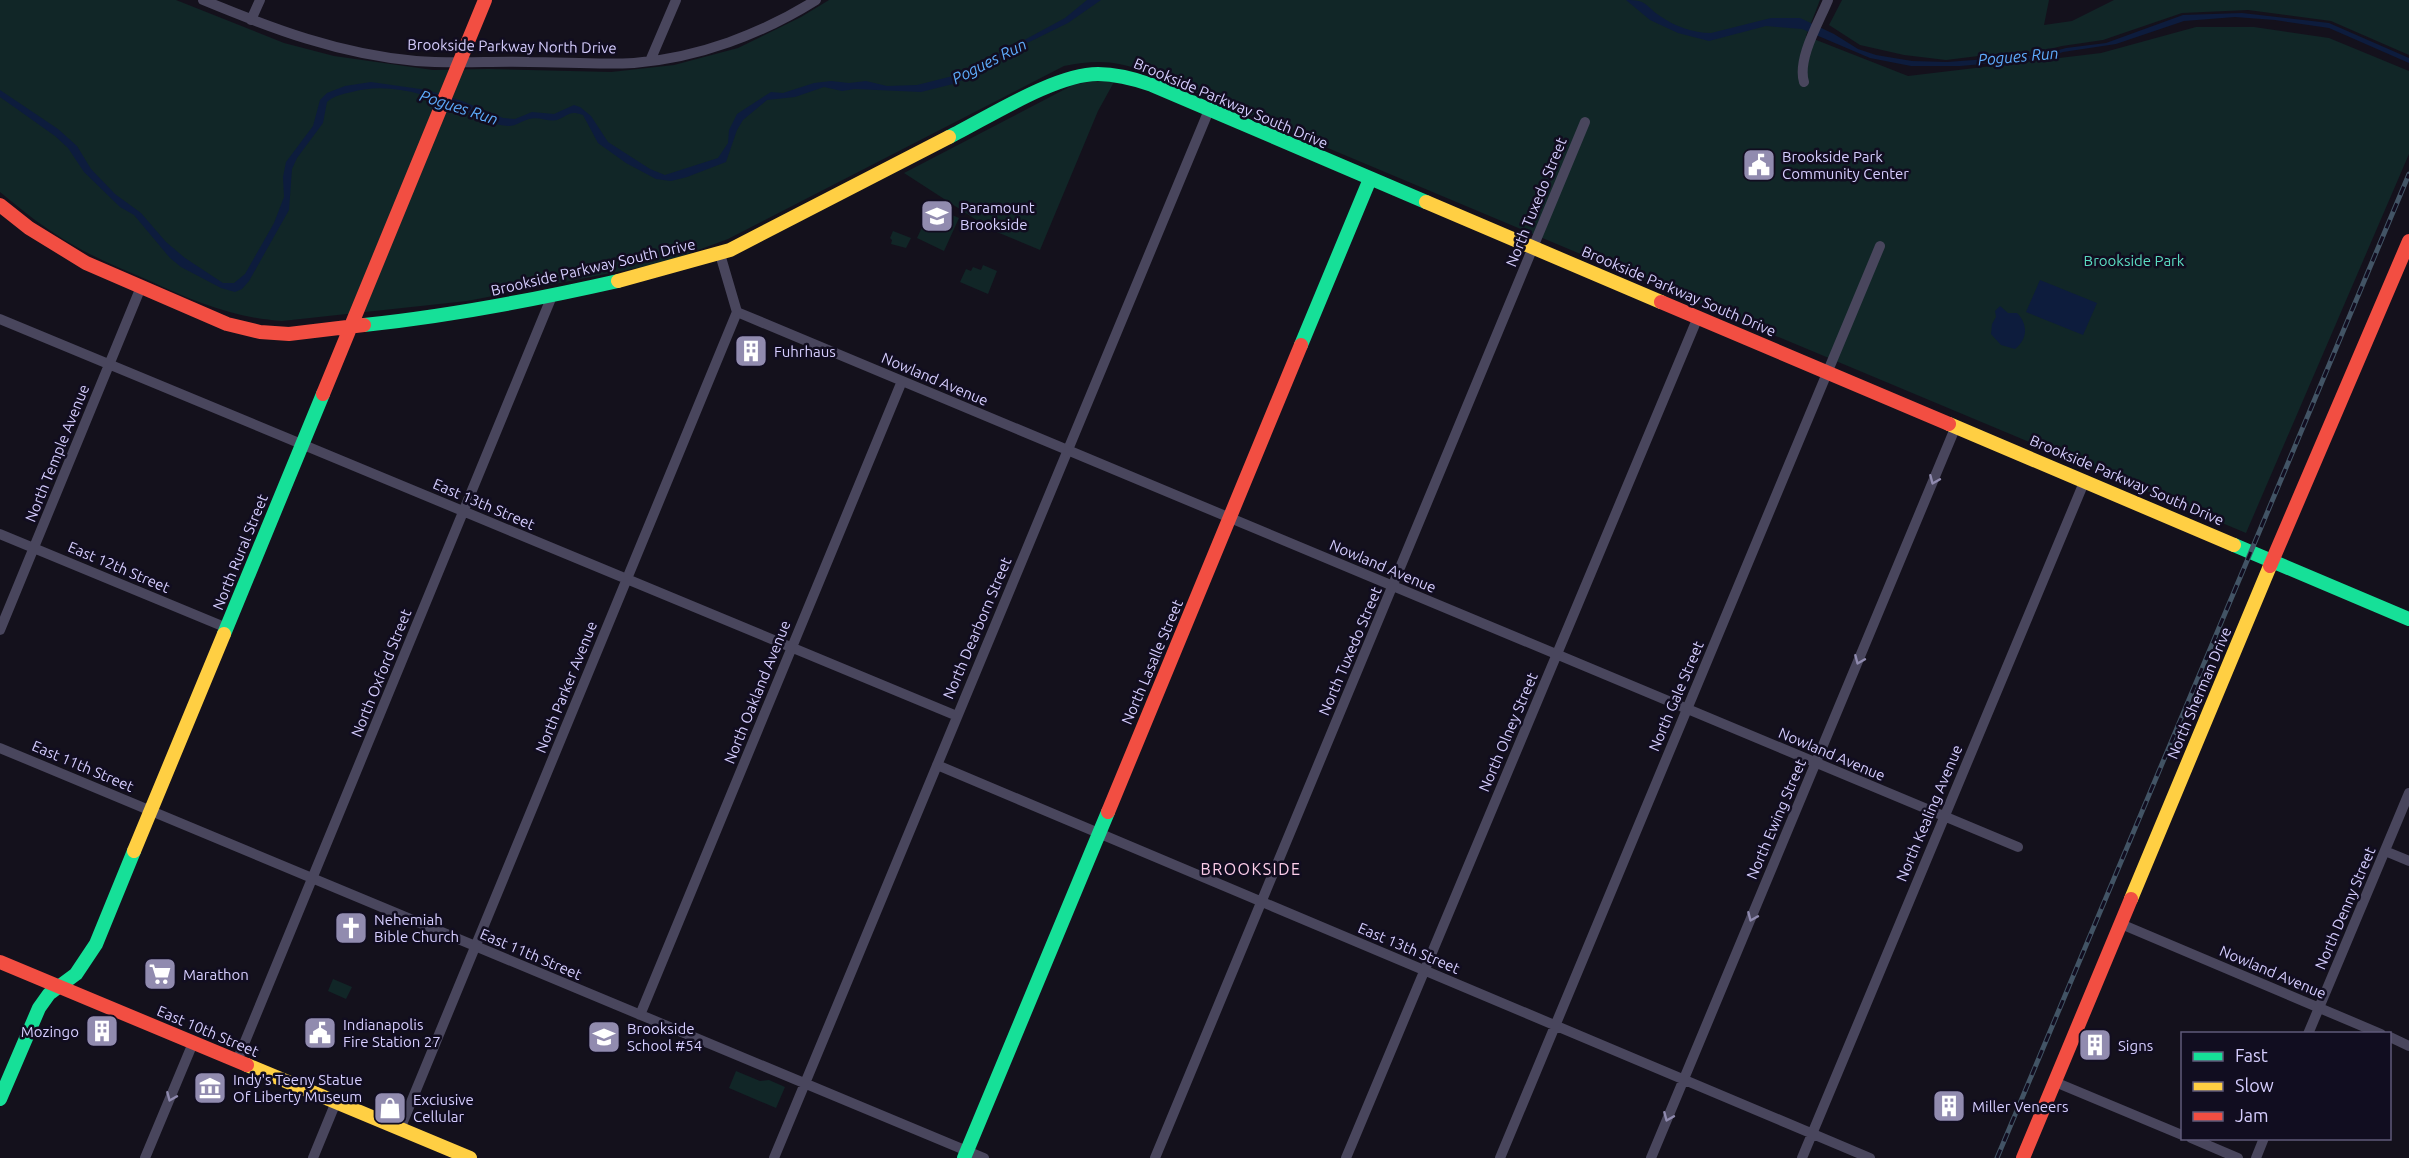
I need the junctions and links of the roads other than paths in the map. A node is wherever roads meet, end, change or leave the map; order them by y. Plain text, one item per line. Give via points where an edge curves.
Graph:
1 (203, 0) edge
2 (260, 0) edge
3 (485, 0) edge
4 (676, 0) edge
5 (816, 0) edge
6 (1828, 0) edge
7 (251, 20) junction
8 (460, 61) junction
9 (650, 62) junction
10 (1804, 82) dead end
11 (1209, 110) junction
12 (1585, 122) dead end
13 (1370, 179) junction
14 (0, 205) edge
15 (2409, 241) edge
16 (1880, 246) dead end
17 (1534, 248) junction
18 (720, 254) junction
19 (141, 287) junction
20 (552, 296) junction
21 (737, 312) junction
22 (1698, 317) junction
23 (0, 319) edge
24 (350, 328) junction
25 (109, 365) junction
26 (1828, 372) junction
27 (902, 381) junction
28 (1956, 426) junction
29 (302, 445) junction
30 (1067, 450) junction
31 (2085, 480) junction
32 (464, 512) junction
33 (1230, 518) junction
34 (0, 534) edge
35 (34, 548) junction
36 (2272, 561) junction
37 (627, 579) junction
38 (1394, 586) junction
39 (2409, 619) edge
40 (227, 628) junction
41 (0, 630) edge
42 (791, 647) junction
43 (1557, 655) junction
44 (1687, 709) junction
45 (957, 716) junction
46 (0, 748) edge
47 (1816, 764) junction
48 (937, 765) junction
49 (2409, 793) edge
50 (150, 811) junction
51 (1944, 817) junction
52 (1099, 834) junction
53 (2018, 847) dead end
54 (2385, 851) junction
55 (2409, 861) edge
56 (312, 879) junction
57 (1262, 902) junction
58 (2121, 924) junction
59 (475, 947) junction
60 (0, 962) edge
61 (1425, 971) junction
62 (59, 987) junction
63 (2319, 1007) junction
64 (640, 1015) junction
65 (1555, 1026) junction
66 (2309, 1032) edge
67 (2376, 1032) edge
68 (2391, 1037) edge
69 (193, 1043) junction
70 (2409, 1046) edge
71 (237, 1061) junction
72 (1684, 1080) junction
73 (2055, 1082) junction
74 (804, 1084) junction
75 (0, 1100) edge
76 (336, 1102) junction
77 (400, 1129) junction
78 (1812, 1134) junction
79 (2181, 1135) edge
80 (2196, 1140) edge
81 (2263, 1140) edge
82 (966, 1154) edge
83 (145, 1158) edge
84 (313, 1158) edge
85 (470, 1158) edge
86 (774, 1158) edge
87 (984, 1158) edge
88 (1155, 1158) edge
89 (1346, 1158) edge
90 (1500, 1158) edge
91 (1651, 1158) edge
92 (1802, 1158) edge
93 (1870, 1158) edge
94 (2023, 1158) edge
95 (2238, 1158) edge
96 (2256, 1158) edge

1 - 7 street, Brookside Parkway North Drive
2 - 7 street
3 - 8 main road, North Rural Street
4 - 9 street
5 - 9 street, Brookside Parkway North Drive via 740,37 687,55
6 - 10 street via 1801,72
7 - 8 street, Brookside Parkway North Drive via 333,47 416,61
8 - 9 street, Brookside Parkway North Drive
8 - 24 main road, North Rural Street
11 - 13 main road, Brookside Parkway South Drive
11 - 18 main road, Brookside Parkway South Drive via 1118,74 1070,76
11 - 30 street, North Dearborn Street
12 - 17 street, North Tuxedo Street
13 - 17 main road, Brookside Parkway South Drive
13 - 33 main road, North Lasalle Street
14 - 19 main road, Brookside Parkway South Drive via 69,254
15 - 36 main road, North Sherman Drive
16 - 26 street, North Gale Street
17 - 22 main road, Brookside Parkway South Drive
17 - 38 street, North Tuxedo Street
18 - 20 main road, Brookside Parkway South Drive
18 - 21 street
19 - 24 main road, Brookside Parkway South Drive via 250,330 284,334
19 - 25 street, North Temple Avenue
20 - 24 main road, Brookside Parkway South Drive
20 - 32 street, North Oxford Street
21 - 27 street, Nowland Avenue
21 - 37 street, North Parker Avenue
22 - 26 main road, Brookside Parkway South Drive
22 - 43 street, North Olney Street
23 - 25 street, East 13th Street
24 - 29 main road, North Rural Street
25 - 29 street, East 13th Street
25 - 35 street, North Temple Avenue
26 - 28 main road, Brookside Parkway South Drive
26 - 44 street, North Gale Street
27 - 30 street, Nowland Avenue
27 - 42 street, North Oakland Avenue
28 - 31 main road, Brookside Parkway South Drive
28 -> 47 street, North Ewing Street
29 - 32 street, East 13th Street
29 - 40 main road, North Rural Street
30 - 33 street, Nowland Avenue
30 - 45 street, North Dearborn Street
31 - 36 main road, Brookside Parkway South Drive
31 - 51 street, North Kealing Avenue
32 - 37 street, East 13th Street
32 - 56 street, North Oxford Street
33 - 38 street, Nowland Avenue
33 - 52 main road, North Lasalle Street
34 - 35 street, East 12th Street
35 - 40 street, East 12th Street
35 - 41 street, North Temple Avenue
36 - 39 main road, Brookside Parkway South Drive
36 - 58 main road, North Sherman Drive
37 - 42 street, East 13th Street
37 - 59 street, North Parker Avenue
38 - 43 street, Nowland Avenue
38 - 57 street, North Tuxedo Street
40 - 50 main road, North Rural Street
42 - 45 street, East 13th Street
42 - 64 street, North Oakland Avenue
43 - 44 street, Nowland Avenue
43 - 61 street, North Olney Street
44 - 47 street, Nowland Avenue
44 - 65 street, North Gale Street
45 - 48 street, North Dearborn Street
46 - 50 street, East 11th Street
47 - 51 street, Nowland Avenue
47 -> 72 street, North Ewing Street
48 - 52 street, East 13th Street
48 - 74 street, North Dearborn Street
49 - 54 street, North Denny Street
50 - 56 street, East 11th Street
50 - 62 main road, North Rural Street via 91,954 76,974
51 - 53 street, Nowland Avenue
51 - 78 street, North Kealing Avenue
52 - 57 street, East 13th Street
52 - 82 main road, North Lasalle Street
54 - 55 street
54 - 63 street, North Denny Street
56 - 59 street, East 11th Street
56 - 71 street, North Oxford Street
57 - 61 street, East 13th Street
57 - 88 street, North Tuxedo Street
58 - 63 street, Nowland Avenue
58 - 73 main road, North Sherman Drive
59 - 64 street, East 11th Street
59 - 77 street, North Parker Avenue
60 - 62 main road, East 10th Street
61 - 65 street, East 13th Street
61 - 89 street, North Olney Street
62 - 69 main road, East 10th Street
62 - 75 main road, North Rural Street via 39,1008
63 - 66 street, North Denny Street
63 - 67 street, Nowland Avenue
64 - 74 street, East 11th Street
65 - 72 street, East 13th Street
65 - 90 street, North Gale Street
68 - 70 street
69 - 71 main road, East 10th Street
69 -> 83 street
71 - 76 main road, East 10th Street
72 - 78 street, East 13th Street
72 -> 91 street, North Ewing Street
73 - 79 street
73 - 94 main road, North Sherman Drive
74 - 82 street, East 11th Street
74 - 86 street, North Dearborn Street
76 - 77 main road, East 10th Street
76 - 84 street
77 - 85 main road, East 10th Street
78 - 92 street, North Kealing Avenue
78 - 93 street, East 13th Street
80 - 95 street
81 - 96 street
82 - 87 street, East 11th Street

